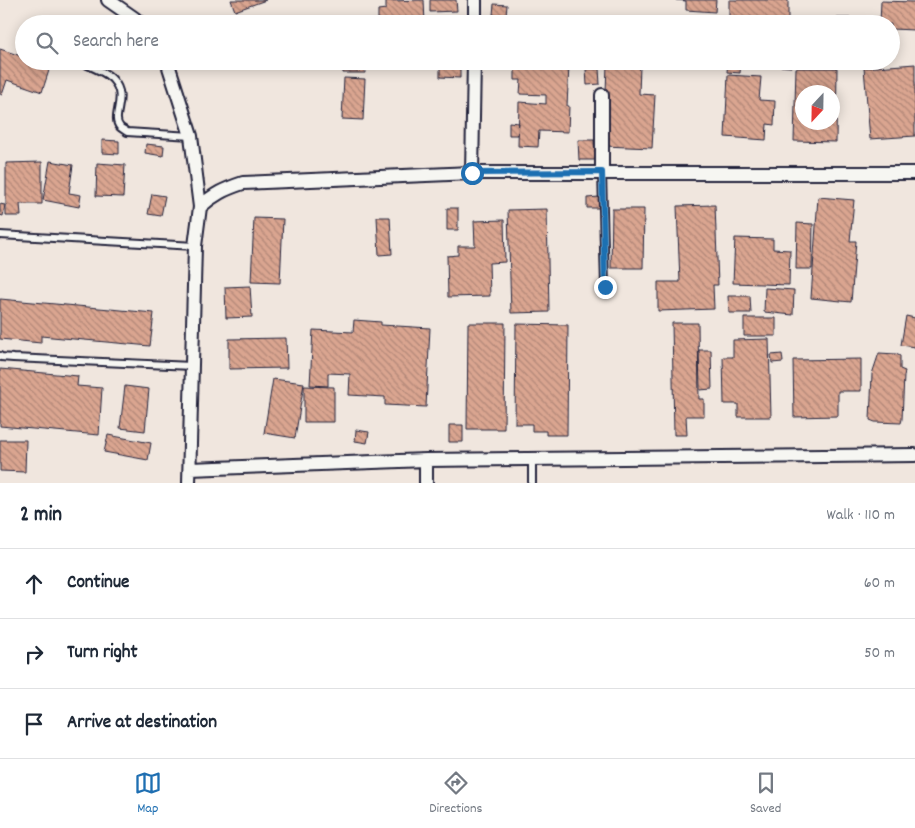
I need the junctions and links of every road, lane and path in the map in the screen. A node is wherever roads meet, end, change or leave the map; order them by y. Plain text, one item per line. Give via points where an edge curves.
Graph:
1 (108, 0) edge
2 (475, 0) edge
3 (130, 15) edge
4 (475, 15) edge
5 (96, 70) edge
6 (170, 70) edge
7 (474, 70) edge
8 (602, 96) dead end
9 (191, 136) junction
10 (602, 172) junction
11 (472, 173) junction
12 (915, 173) edge
13 (200, 207) junction
14 (0, 236) edge
15 (195, 246) junction
16 (605, 287) dead end
17 (0, 356) edge
18 (192, 366) junction
19 (915, 455) edge
20 (532, 459) junction
21 (426, 460) junction
22 (190, 469) junction
23 (188, 483) edge
24 (426, 483) edge
25 (532, 483) edge

1 - 3 street
2 - 4 street
5 - 9 lane via 112,78 117,85 120,94 116,119 127,132
6 - 9 street
7 - 11 street
8 - 10 street
9 - 13 street
10 - 11 street
10 - 12 street
10 - 16 lane
11 - 13 street via 243,183 225,189
13 - 15 street
14 - 15 lane
15 - 18 street
17 - 18 lane
18 - 22 street
19 - 20 street
20 - 21 street
20 - 25 lane
21 - 22 street
21 - 24 street
22 - 23 street

